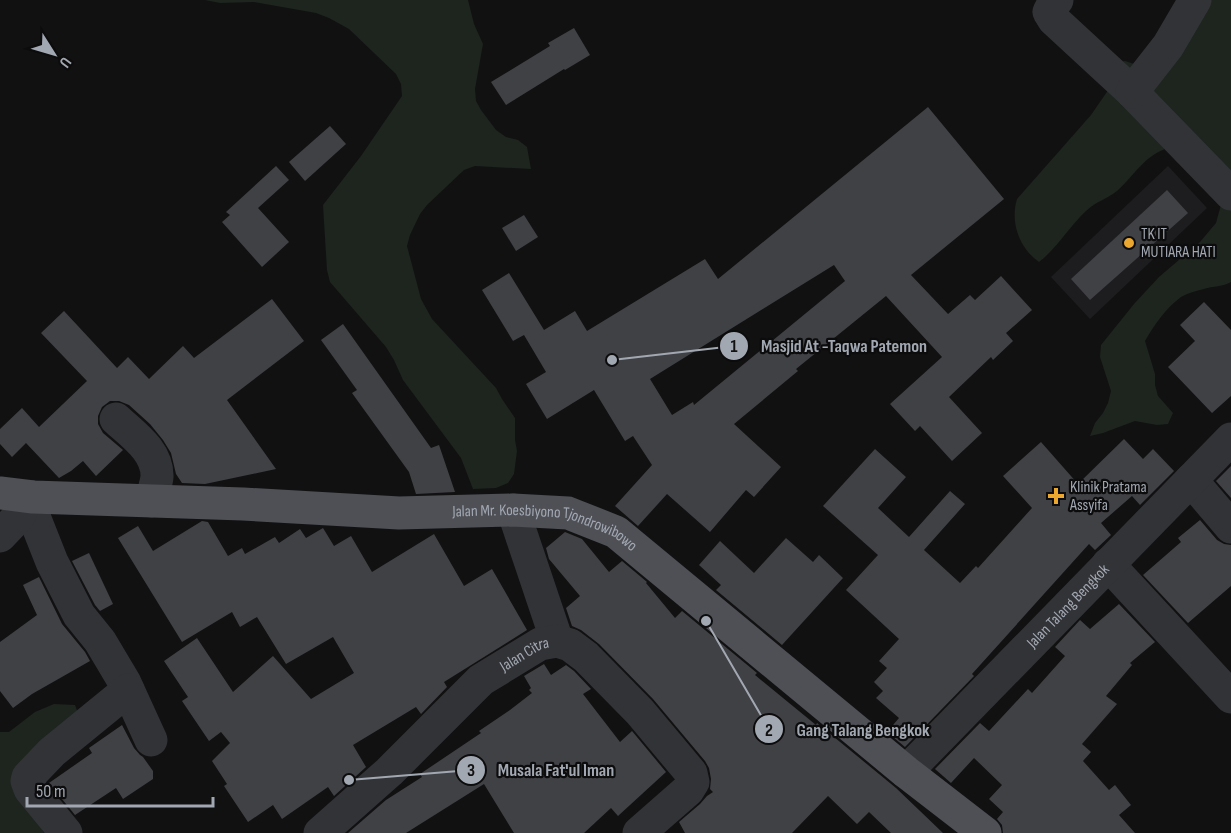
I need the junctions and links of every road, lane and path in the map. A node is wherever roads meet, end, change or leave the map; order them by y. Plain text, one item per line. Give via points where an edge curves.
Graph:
1 (1057, 0) edge
2 (1195, 0) edge
3 (1132, 92) junction
4 (1231, 194) edge
5 (116, 419) dead end
6 (1231, 439) edge
7 (1191, 480) junction
8 (20, 496) edge
9 (151, 501) junction
10 (513, 510) junction
11 (1231, 526) edge
12 (0, 536) edge
13 (1108, 564) junction
14 (557, 641) junction
15 (128, 690) junction
16 (1231, 697) edge
17 (151, 740) dead end
18 (906, 772) junction
19 (66, 833) edge
20 (320, 833) edge
21 (639, 833) edge
22 (985, 833) edge

1 - 3 street via 1049,12 1054,20
2 - 3 street via 1168,46
3 - 4 street
5 - 9 street via 152,456 157,476
6 - 7 street, Jalan Talang Bengkok
7 - 11 street
7 - 13 street, Jalan Talang Bengkok
8 - 9 main road, Jalan Mr. Koesbiyono Tjondrowibowo
8 - 12 street via 19,516
8 - 15 street via 33,514 79,615 100,641
9 - 10 main road, Jalan Mr. Koesbiyono Tjondrowibowo via 399,513
10 - 14 street
10 - 18 main road, Jalan Mr. Koesbiyono Tjondrowibowo via 568,513 616,532
13 - 16 street
13 - 18 street, Jalan Talang Bengkok
14 - 20 street, Jalan Citra via 540,644 481,680 389,772
14 - 21 street, Jalan Citra via 586,657 640,712 691,773 693,782 688,790
15 - 17 street
15 - 19 street via 27,777 30,789
18 - 22 main road, Jalan Mr. Koesbiyono Tjondrowibowo

